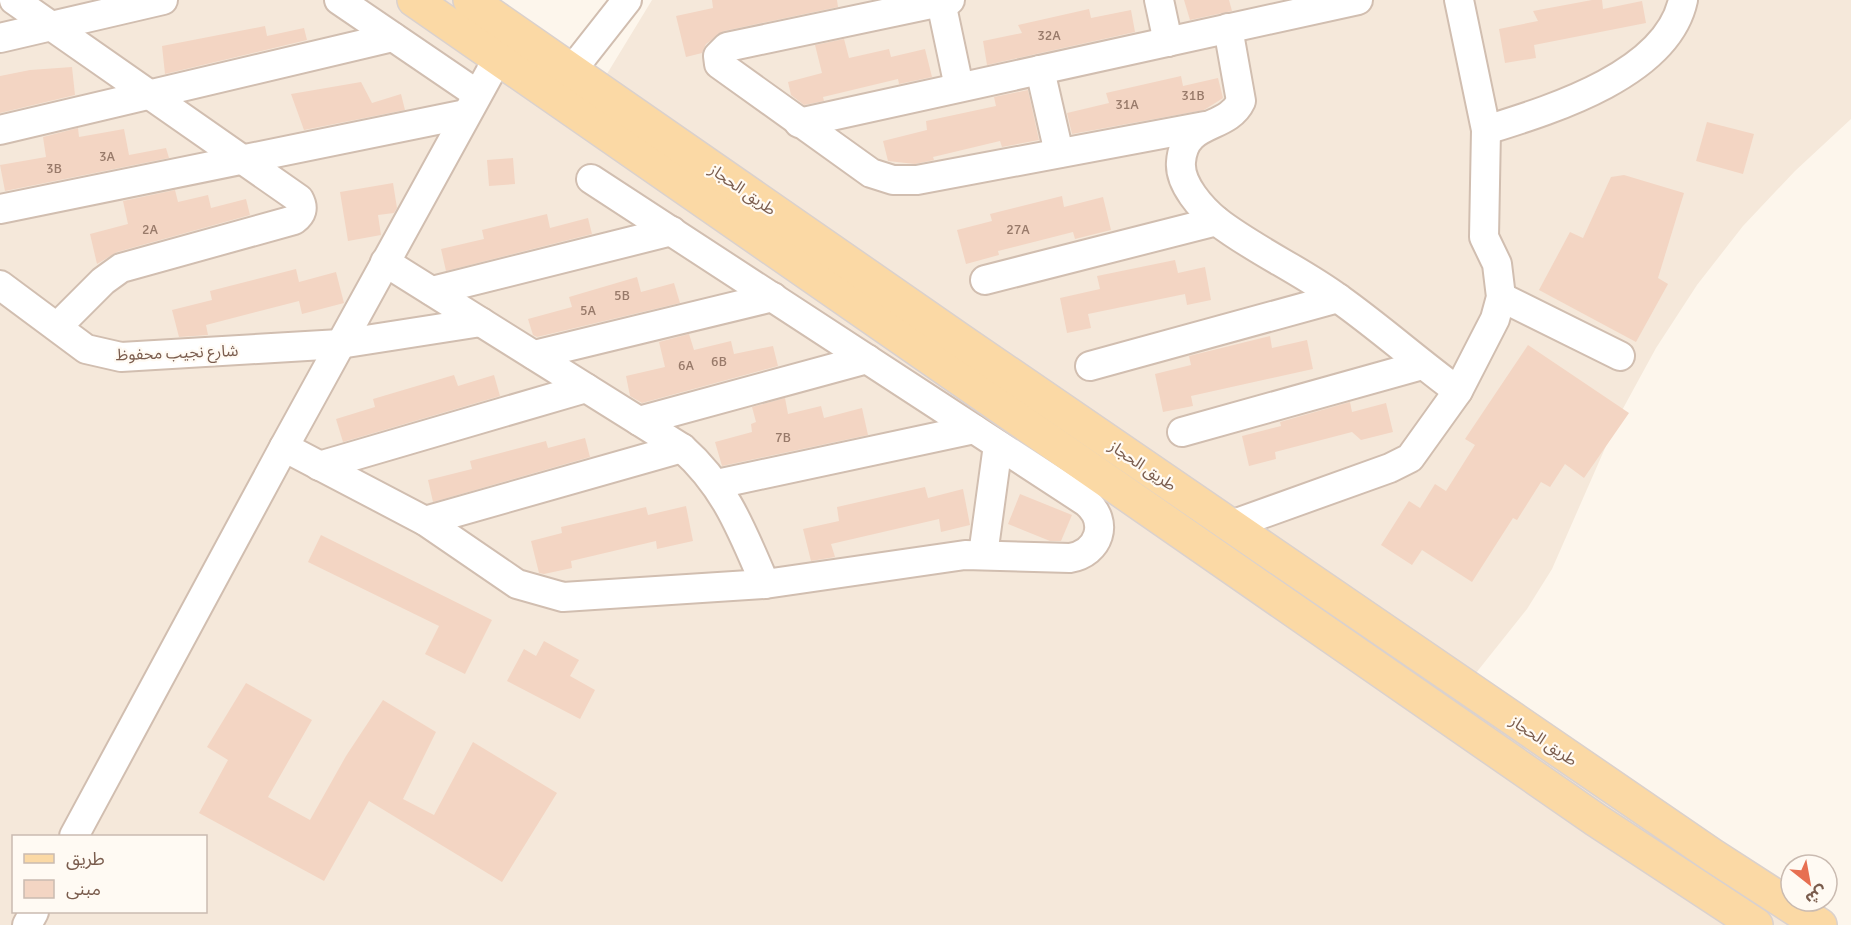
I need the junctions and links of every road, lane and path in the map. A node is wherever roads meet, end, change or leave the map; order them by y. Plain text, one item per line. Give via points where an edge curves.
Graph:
1 (14, 0) edge
2 (163, 0) edge
3 (339, 0) edge
4 (414, 0) edge
5 (470, 0) edge
6 (627, 0) edge
7 (1159, 0) edge
8 (1358, 0) edge
9 (1459, 0) edge
10 (1683, 0) edge
11 (945, 1) edge
12 (866, 9) edge
13 (51, 26) junction
14 (1228, 28) junction
15 (0, 38) edge
16 (393, 38) junction
17 (1168, 42) junction
18 (498, 58) junction
19 (572, 70) junction
20 (1040, 70) junction
21 (959, 87) junction
22 (150, 94) junction
23 (472, 104) junction
24 (799, 123) junction
25 (1205, 126) junction
26 (0, 130) edge
27 (1486, 130) junction
28 (1059, 153) junction
29 (244, 159) junction
30 (591, 179) dead end
31 (0, 209) edge
32 (1217, 221) junction
33 (672, 231) junction
34 (385, 262) junction
35 (985, 280) dead end
36 (0, 285) edge
37 (432, 291) junction
38 (773, 297) junction
39 (1502, 297) junction
40 (1338, 298) junction
41 (481, 322) junction
42 (58, 326) junction
43 (340, 344) junction
44 (534, 355) junction
45 (1620, 356) dead end
46 (867, 359) junction
47 (1422, 365) junction
48 (1090, 366) dead end
49 (586, 388) junction
50 (1458, 391) junction
51 (639, 422) junction
52 (974, 429) junction
53 (1182, 432) dead end
54 (998, 445) junction
55 (284, 447) junction
56 (682, 448) junction
57 (319, 466) junction
58 (717, 484) junction
59 (425, 521) junction
60 (1231, 525) junction
61 (984, 555) junction
62 (765, 584) junction
63 (75, 835) edge
64 (1756, 925) edge
65 (1820, 925) edge

1 - 13 street
2 - 13 street
3 - 16 street
4 - 18 main road, طريق الحجاز
5 - 19 main road, طريق الحجاز
6 - 19 street
7 - 17 street
8 - 14 street
9 - 27 street
10 - 27 street via 1672,29 1660,45 1628,69 1568,102
11 - 12 street
11 - 21 street
12 - 24 street via 720,52 721,67
13 - 15 street
13 - 22 street
14 - 17 street
14 - 25 street via 1241,101 1232,115
16 - 22 street
16 - 23 street
17 - 20 street
18 - 23 street
18 - 64 main road, طريق الحجاز via 1596,820
19 - 60 main road, طريق الحجاز
20 - 21 street
20 - 28 street
21 - 24 street
22 - 26 street
22 - 29 street
23 - 29 street
23 - 34 street
24 - 28 street via 871,173 893,180 917,180
25 - 28 street
25 - 32 street via 1195,132 1183,151 1181,174 1192,194
27 - 39 street via 1484,237 1497,264
29 - 31 street
29 - 42 street via 299,199 302,211 297,217 121,268
30 - 33 street
32 - 35 street
32 - 40 street
33 - 37 street
33 - 38 street
34 - 37 street
34 - 43 street
36 - 42 street, شارع نجيب محفوظ
37 - 41 street
38 - 44 street
38 - 46 street
39 - 45 street
39 - 50 street
40 - 47 street
40 - 48 street
41 - 43 street, شارع نجيب محفوظ
41 - 44 street
42 - 43 street, شارع نجيب محفوظ via 86,349 121,357
43 - 55 street
44 - 49 street
46 - 51 street
46 - 52 street
47 - 50 street
47 - 53 street
49 - 51 street
49 - 57 street
50 - 60 street via 1410,458
51 - 56 street
52 - 54 street
52 - 58 street
54 - 61 street
54 - 61 street via 1092,507 1100,531 1093,547 1079,556
55 - 57 street
55 - 63 street
56 - 58 street
56 - 59 street
57 - 59 street
58 - 62 street via 736,516
59 - 62 street via 517,584 563,597
60 - 65 main road, طريق الحجاز via 1702,849
61 - 62 street

